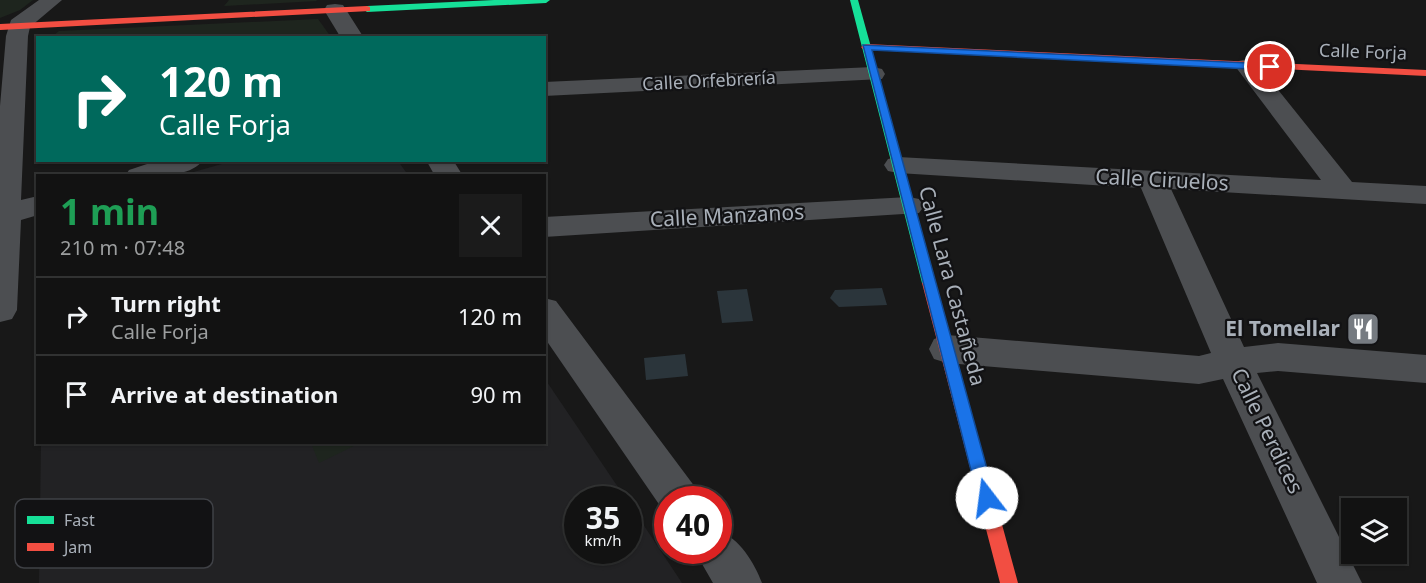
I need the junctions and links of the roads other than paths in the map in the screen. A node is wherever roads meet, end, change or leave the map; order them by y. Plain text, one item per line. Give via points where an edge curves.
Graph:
1 (52, 0) edge
2 (546, 0) edge
3 (854, 0) edge
4 (335, 10) junction
5 (10, 26) edge
6 (352, 36) edge
7 (866, 47) junction
8 (1247, 66) junction
9 (1426, 73) edge
10 (873, 74) junction
11 (546, 88) edge
12 (184, 162) edge
13 (898, 165) junction
14 (145, 174) edge
15 (1152, 180) junction
16 (1343, 189) junction
17 (1426, 195) edge
18 (36, 206) edge
19 (909, 206) junction
20 (3, 215) edge
21 (546, 227) edge
22 (0, 310) edge
23 (546, 313) edge
24 (947, 349) junction
25 (1233, 362) junction
26 (1426, 369) edge
27 (670, 486) edge
28 (726, 564) edge
29 (740, 583) edge
30 (1010, 583) edge
31 (1340, 583) edge

1 - 5 street
2 - 4 street
3 - 7 street, Calle Lara Castañeda
4 - 5 street
4 - 6 street
5 - 20 street
7 - 8 street, Calle Forja
7 - 10 street, Calle Lara Castañeda
8 - 9 street, Calle Forja
8 - 16 street
10 - 11 street, Calle Orfebrería
10 - 13 street, Calle Lara Castañeda
12 - 14 street
13 - 15 street, Calle Ciruelos
13 - 19 street, Calle Lara Castañeda
15 - 16 street, Calle Ciruelos
15 - 25 street, Calle Perdices
16 - 17 street, Calle Ciruelos
18 - 20 street
19 - 21 street, Calle Manzanos
19 - 24 street, Calle Lara Castañeda
20 - 22 street
23 - 27 street
24 - 25 street via 1199,370
24 - 30 street, Calle Lara Castañeda
25 - 26 street via 1278,357
25 - 31 street, Calle Perdices
28 - 29 street

